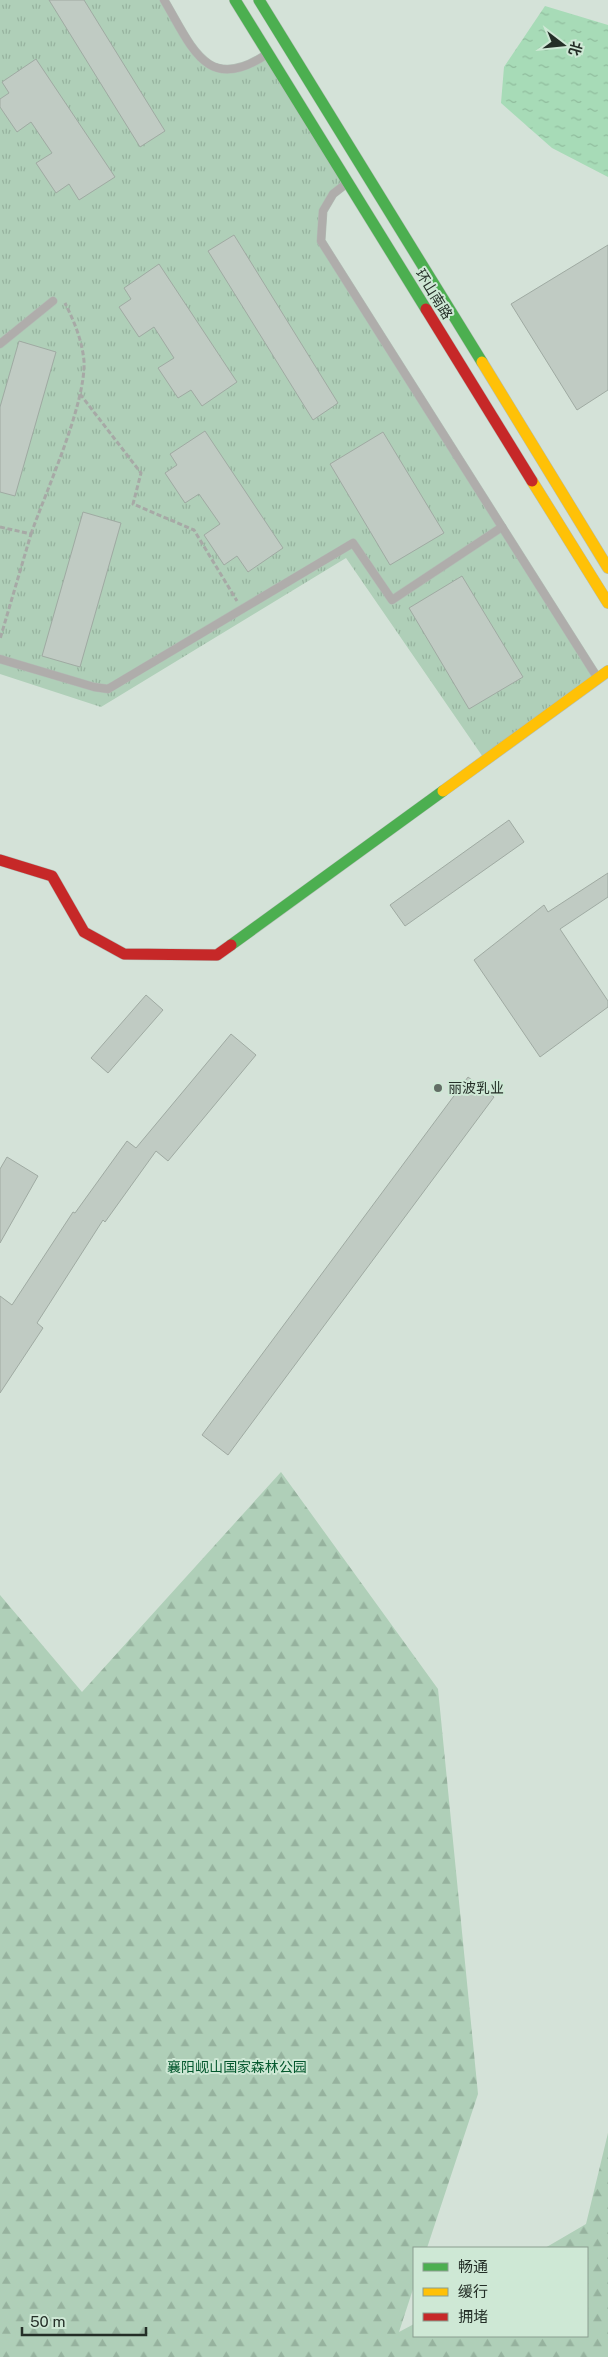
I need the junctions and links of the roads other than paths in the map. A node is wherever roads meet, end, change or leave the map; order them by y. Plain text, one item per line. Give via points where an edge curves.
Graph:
1 (164, 0) edge
2 (235, 0) edge
3 (259, 0) edge
4 (268, 53) junction
5 (348, 182) junction
6 (53, 302) dead end
7 (0, 344) edge
8 (502, 527) junction
9 (608, 568) edge
10 (608, 603) edge
11 (0, 659) edge
12 (608, 671) edge
13 (598, 678) junction
14 (0, 860) edge

1 - 4 lane via 195,51 215,69 234,70 249,66
2 - 4 main road, 环山南路
3 - 9 main road, 环山南路
4 - 5 main road, 环山南路
5 - 8 lane via 334,194 323,211 320,241
5 - 10 main road, 环山南路
6 - 7 lane
8 - 11 lane via 392,600 353,543 108,689
8 - 13 lane
12 - 13 main road
13 - 14 main road via 217,954 124,954 84,932 52,876

